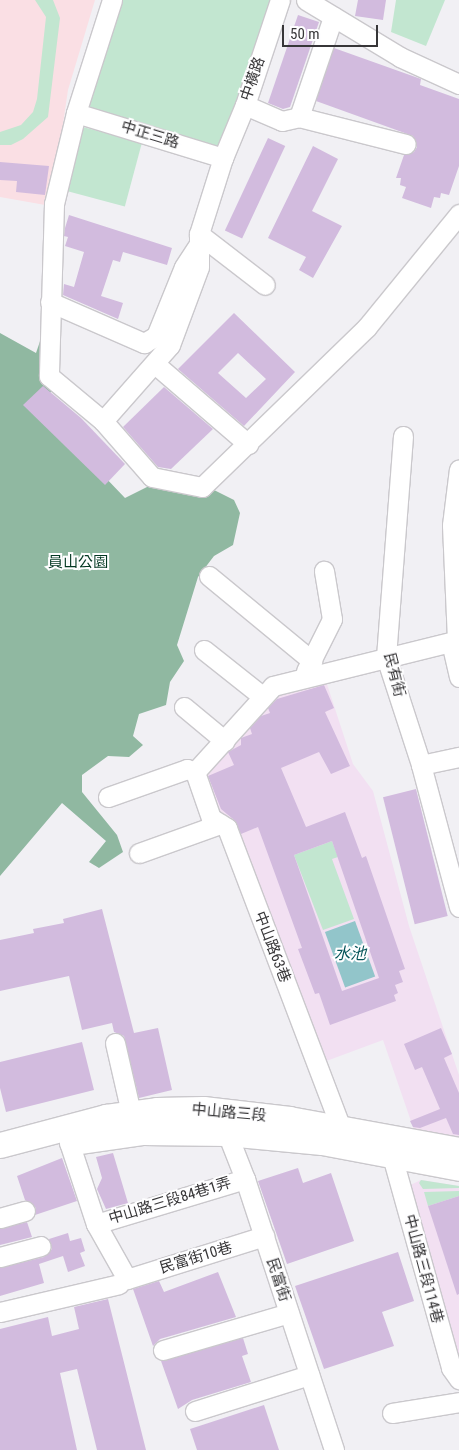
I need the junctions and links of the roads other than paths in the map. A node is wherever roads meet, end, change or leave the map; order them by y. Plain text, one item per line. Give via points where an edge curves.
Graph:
1 (112, 0) edge
2 (280, 0) edge
3 (306, 0) edge
4 (333, 17) junction
5 (459, 84) edge
6 (244, 105) junction
7 (76, 113) junction
8 (299, 117) junction
9 (406, 144) dead end
10 (223, 158) junction
11 (459, 214) edge
12 (199, 239) junction
13 (265, 285) dead end
14 (50, 302) junction
15 (155, 364) junction
16 (103, 421) junction
17 (403, 436) dead end
18 (248, 444) junction
19 (459, 469) edge
20 (457, 506) edge
21 (456, 568) edge
22 (324, 571) dead end
23 (209, 576) dead end
24 (455, 641) edge
25 (204, 650) dead end
26 (382, 658) junction
27 (307, 669) junction
28 (459, 677) edge
29 (262, 696) junction
30 (184, 707) dead end
31 (225, 742) junction
32 (459, 757) edge
33 (420, 765) junction
34 (195, 772) junction
35 (108, 796) dead end
36 (220, 824) junction
37 (139, 854) dead end
38 (459, 907) edge
39 (116, 1043) dead end
40 (131, 1113) junction
41 (227, 1122) junction
42 (341, 1128) junction
43 (69, 1142) junction
44 (0, 1145) edge
45 (459, 1150) edge
46 (392, 1156) junction
47 (0, 1161) edge
48 (459, 1168) edge
49 (245, 1179) junction
50 (25, 1211) dead end
51 (0, 1218) edge
52 (96, 1224) junction
53 (264, 1236) junction
54 (41, 1246) dead end
55 (0, 1257) edge
56 (123, 1281) junction
57 (0, 1312) edge
58 (289, 1313) junction
59 (163, 1350) dead end
60 (309, 1376) junction
61 (459, 1379) edge
62 (459, 1402) edge
63 (195, 1411) dead end
64 (392, 1413) dead end
65 (329, 1449) edge

1 - 7 street
2 - 6 street, 中橫路
3 - 4 street
4 - 5 street via 400,57
4 - 8 street
6 - 8 street via 282,121
6 - 10 street, 中橫路
7 - 10 street, 中正三路
7 - 14 street via 54,204
8 - 9 street
10 - 12 street, 中橫路
11 - 18 street via 367,327
12 - 13 street
12 - 14 street via 156,336 144,343
12 - 15 street via 200,267 170,345
14 - 16 street via 49,376
15 - 16 street
15 - 18 street
16 - 18 street via 152,477 202,487
17 - 26 street, 民有街
19 - 20 street
20 - 21 street
21 - 24 street
22 - 27 street via 332,619
23 - 27 street
24 - 26 street
24 - 28 street
25 - 29 street
26 - 27 street
26 - 33 street, 民有街
27 - 29 street via 273,686
29 - 31 street
30 - 31 street
31 - 34 street
32 - 33 street
33 - 38 street, 民有街
34 - 35 street via 187,769
34 - 36 street, 中山路63巷 via 211,818
36 - 37 street
36 - 42 street, 中山路63巷 via 227,828
39 - 40 street
40 - 41 main road, 中山路三段 via 157,1110
40 - 44 main road, 中山路三段
41 - 42 main road, 中山路三段
41 - 43 main road, 中山路三段
41 - 46 main road, 中山路三段
41 - 49 street, 民富街
42 - 45 main road, 中山路三段
43 - 47 main road, 中山路三段
43 - 52 street
46 - 48 main road, 中山路三段
46 - 61 street, 中山路三段114巷 via 451,1368
49 - 52 street, 中山路三段84巷1弄
49 - 53 street, 民富街
50 - 51 street
52 - 56 street
53 - 56 street, 民富街10巷
53 - 58 street, 民富街
54 - 55 street
56 - 57 street, 民富街10巷
58 - 59 street
58 - 60 street, 民富街
60 - 63 street
60 - 65 street, 民富街
62 - 64 street

